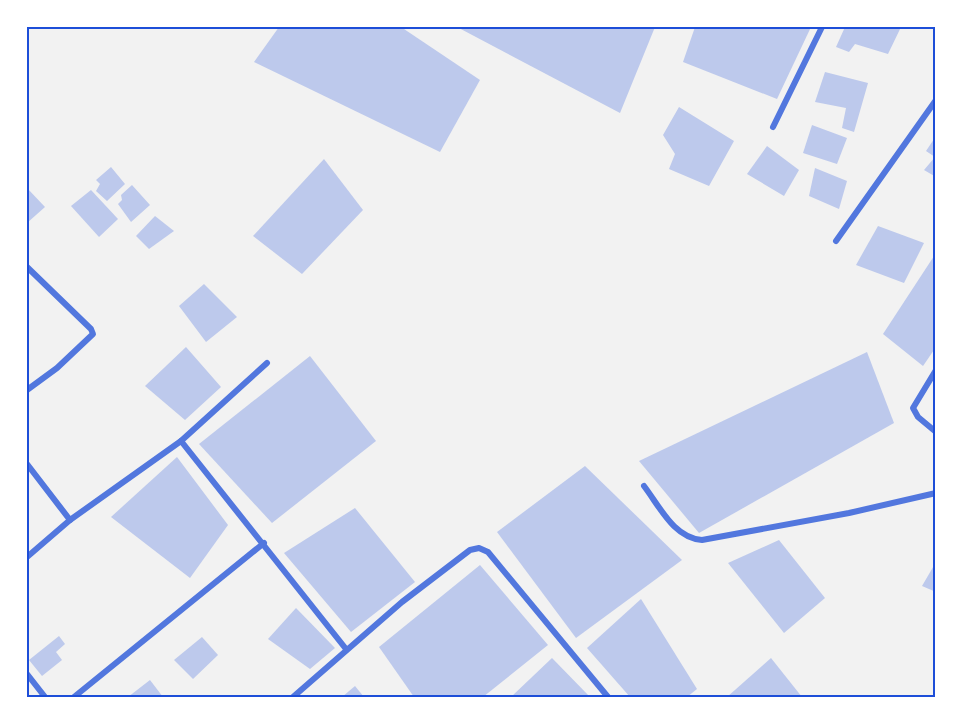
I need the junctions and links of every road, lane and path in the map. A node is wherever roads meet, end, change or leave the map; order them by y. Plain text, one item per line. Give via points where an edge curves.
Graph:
1 (822, 27) edge
2 (936, 100) edge
3 (773, 127) dead end
4 (836, 241) dead end
5 (27, 267) edge
6 (267, 363) dead end
7 (936, 370) edge
8 (27, 390) edge
9 (936, 432) edge
10 (181, 441) junction
11 (27, 464) edge
12 (644, 486) dead end
13 (936, 493) edge
14 (70, 520) junction
15 (264, 543) junction
16 (27, 557) edge
17 (346, 649) junction
18 (27, 674) edge
19 (45, 697) edge
20 (74, 697) edge
21 (293, 697) edge
22 (608, 697) edge

1 - 3 street
2 - 4 street
5 - 8 street via 93,334
6 - 10 street
7 - 9 street via 913,408
10 - 14 street
10 - 15 street
11 - 14 street
12 - 13 street via 680,533 702,540
14 - 16 street
15 - 17 street
15 - 20 street
17 - 21 street
17 - 22 street via 470,550 479,548 488,552
18 - 19 street

